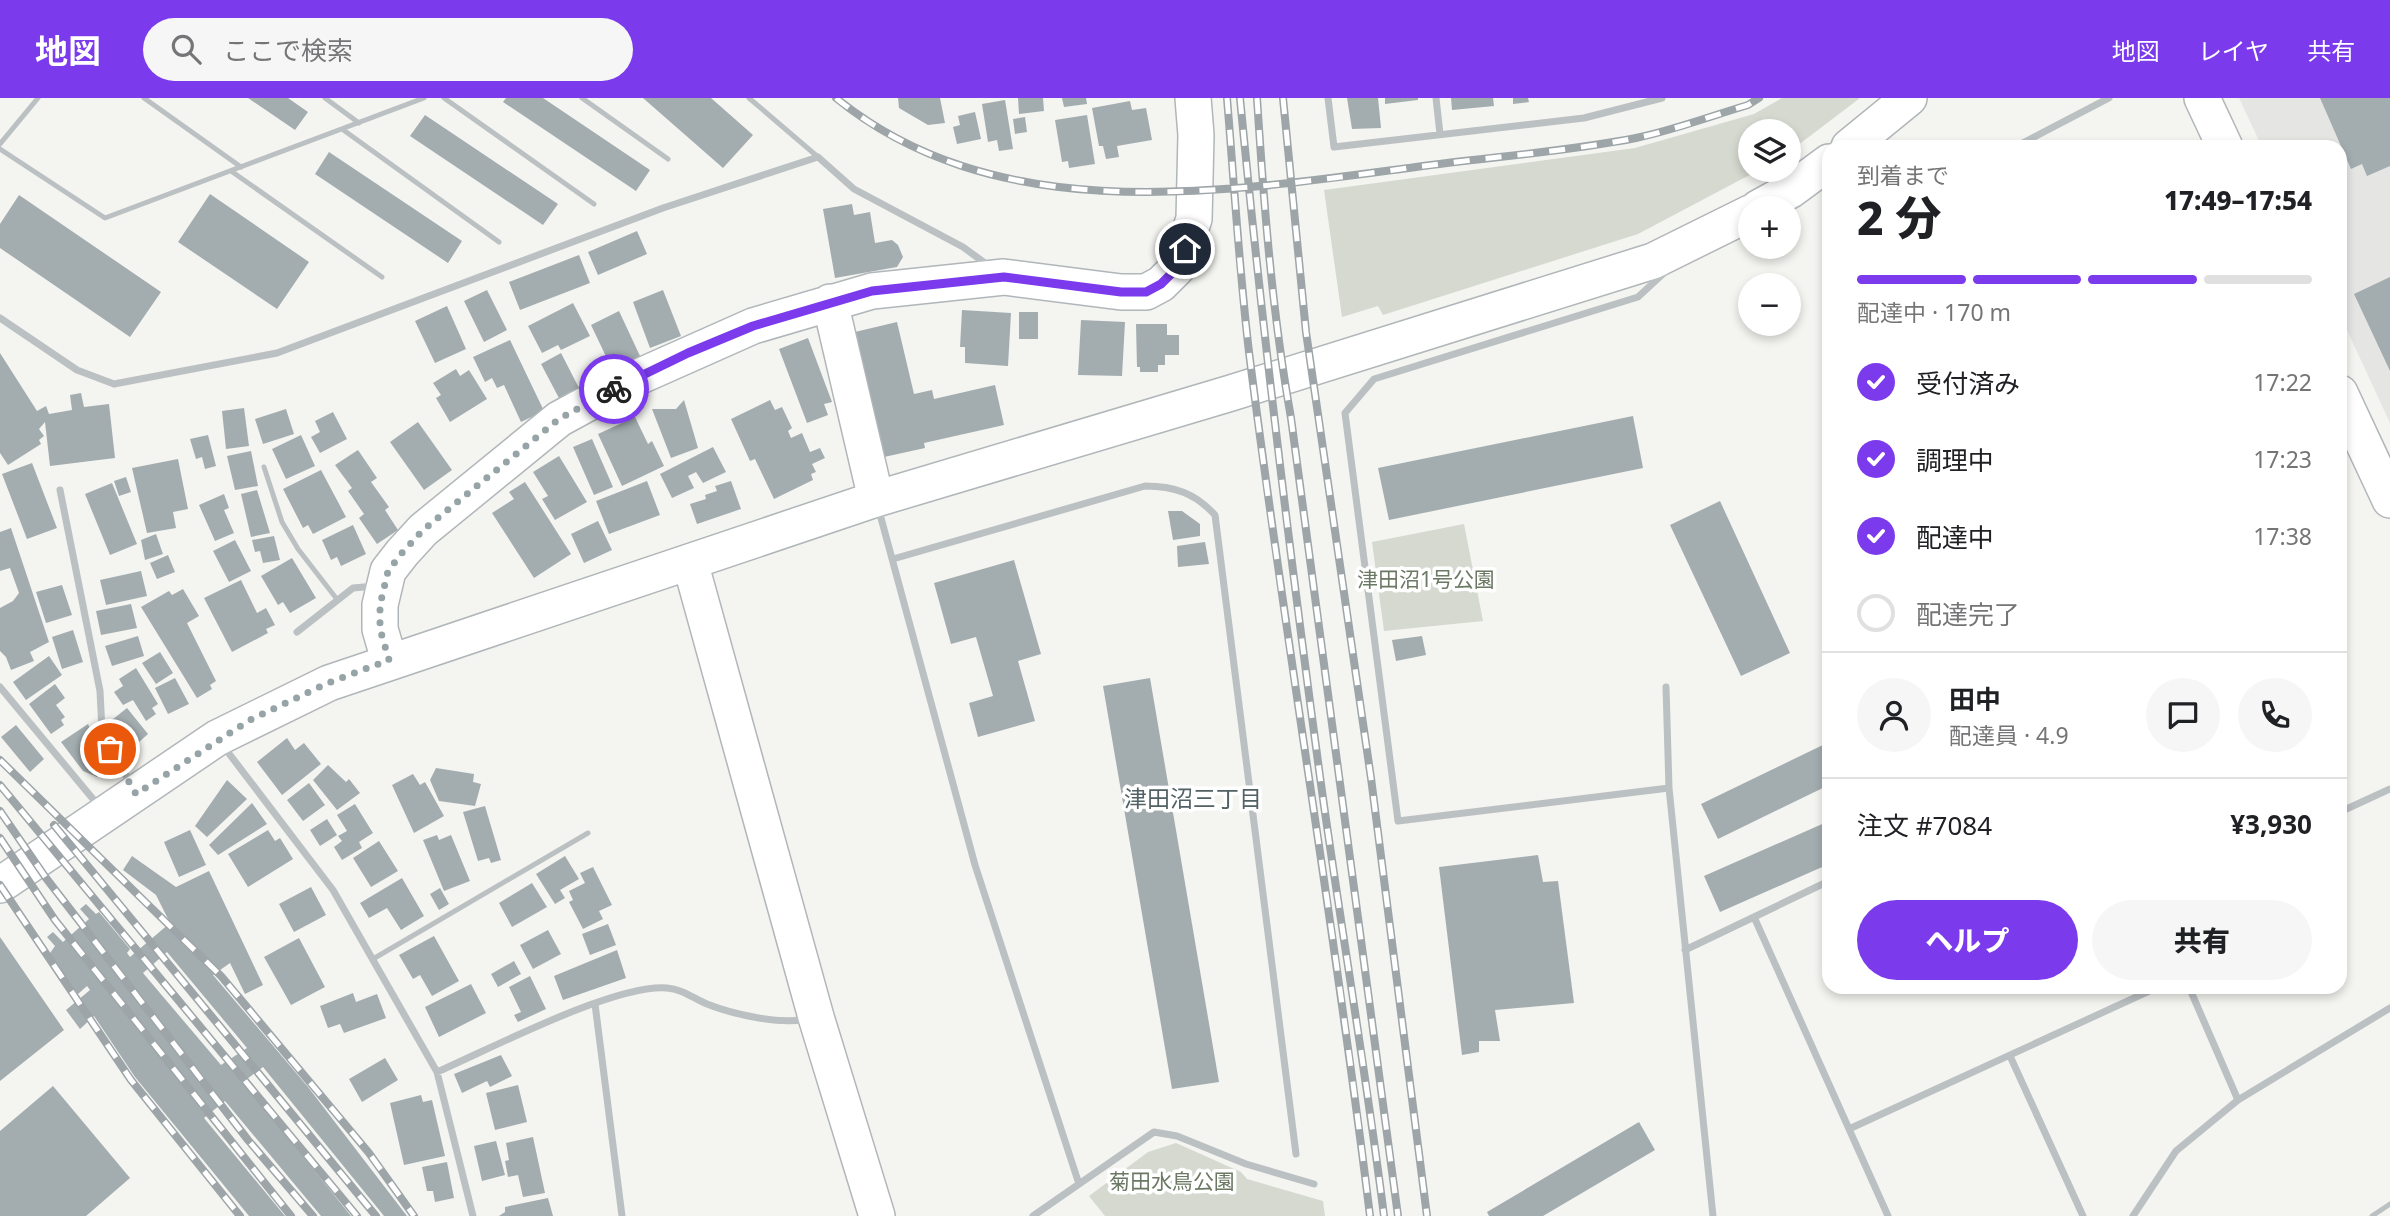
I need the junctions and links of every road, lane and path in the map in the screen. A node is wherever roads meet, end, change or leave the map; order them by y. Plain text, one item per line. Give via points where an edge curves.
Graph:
1 (38, 98) edge
2 (144, 98) edge
3 (325, 98) edge
4 (424, 98) edge
5 (444, 98) edge
6 (582, 98) edge
7 (748, 98) edge
8 (1176, 98) edge
9 (1193, 98) edge
10 (1328, 98) edge
11 (1436, 98) edge
12 (1662, 98) edge
13 (1909, 98) edge
14 (2109, 98) edge
15 (2202, 98) edge
16 (359, 122) junction
17 (342, 129) junction
18 (1440, 134) junction
19 (1196, 135) junction
20 (1858, 140) edge
21 (2028, 140) edge
22 (2222, 140) edge
23 (0, 146) edge
24 (818, 157) junction
25 (668, 159) dead end
26 (241, 167) junction
27 (1822, 168) edge
28 (231, 171) junction
29 (1790, 196) edge
30 (594, 204) dead end
31 (1738, 219) edge
32 (499, 242) dead end
33 (1671, 270) dead end
34 (382, 277) dead end
35 (1004, 277) junction
36 (830, 302) junction
37 (0, 318) edge
38 (2347, 408) edge
39 (264, 467) dead end
40 (61, 490) dead end
41 (876, 499) junction
42 (2390, 500) edge
43 (892, 559) junction
44 (690, 562) junction
45 (383, 587) junction
46 (336, 598) junction
47 (297, 632) dead end
48 (389, 660) junction
49 (0, 687) edge
50 (1666, 687) dead end
51 (217, 738) junction
52 (1669, 788) junction
53 (2390, 789) edge
54 (136, 794) junction
55 (2347, 809) edge
56 (106, 814) junction
57 (588, 833) dead end
58 (1822, 884) edge
59 (0, 885) edge
60 (1754, 917) junction
61 (1685, 950) junction
62 (373, 959) junction
63 (2143, 994) edge
64 (2192, 994) edge
65 (595, 1003) junction
66 (2390, 1008) edge
67 (816, 1017) junction
68 (2010, 1056) junction
69 (437, 1073) junction
70 (2238, 1100) junction
71 (1849, 1129) junction
72 (1296, 1154) dead end
73 (1079, 1184) junction
74 (1314, 1184) dead end
75 (2390, 1204) edge
76 (472, 1216) edge
77 (622, 1216) edge
78 (877, 1216) edge
79 (1033, 1216) edge
80 (1713, 1216) edge
81 (1888, 1216) edge
82 (2083, 1216) edge
83 (2133, 1216) edge
84 (2372, 1216) edge

1 - 23 lane
2 - 26 lane
3 - 16 lane
4 - 16 lane
5 - 30 lane
6 - 25 lane
7 - 24 lane
8 - 19 street
9 - 19 street
10 - 18 street via 1334,147
11 - 18 street
12 - 18 street via 1584,118
13 - 20 street
14 - 21 street
15 - 22 street
16 - 17 lane
17 - 26 lane
17 - 32 lane
19 - 35 street via 1194,219 1177,268 1161,284 1146,292 1121,292
23 - 28 lane via 105,218
24 - 35 street via 854,189 963,247
24 - 37 street via 663,208 277,353 114,384 78,370
26 - 28 lane
27 - 29 street
28 - 34 lane
31 - 41 street via 1653,261
33 - 52 street via 1638,297 1374,379 1345,413 1398,821
35 - 36 street via 872,291
36 - 41 street
36 - 45 street via 688,353 559,419 423,530 388,571
38 - 42 street
39 - 46 lane via 282,522
40 - 54 street via 100,691 102,731
41 - 43 street
41 - 44 street
43 - 72 street via 1145,486 1186,492 1215,515
43 - 73 street via 975,865
44 - 48 street
44 - 67 street
45 - 46 street via 353,588
45 - 48 street via 380,629
46 - 47 street
48 - 51 street via 328,683
49 - 56 street
50 - 52 street
51 - 54 street
51 - 62 street via 315,864
52 - 61 street
53 - 55 street
54 - 56 street
56 - 59 street
57 - 62 lane
58 - 60 street
60 - 61 street
60 - 71 street
61 - 80 street
62 - 69 street
63 - 68 street
64 - 70 street
65 - 67 street via 638,990 666,988 708,1004 784,1022
65 - 69 street
65 - 77 street
66 - 70 street
67 - 78 street
68 - 71 street
68 - 82 street
69 - 76 street
70 - 83 street via 2176,1152
71 - 81 street
73 - 74 street via 1154,1132
73 - 79 street
75 - 84 lane

